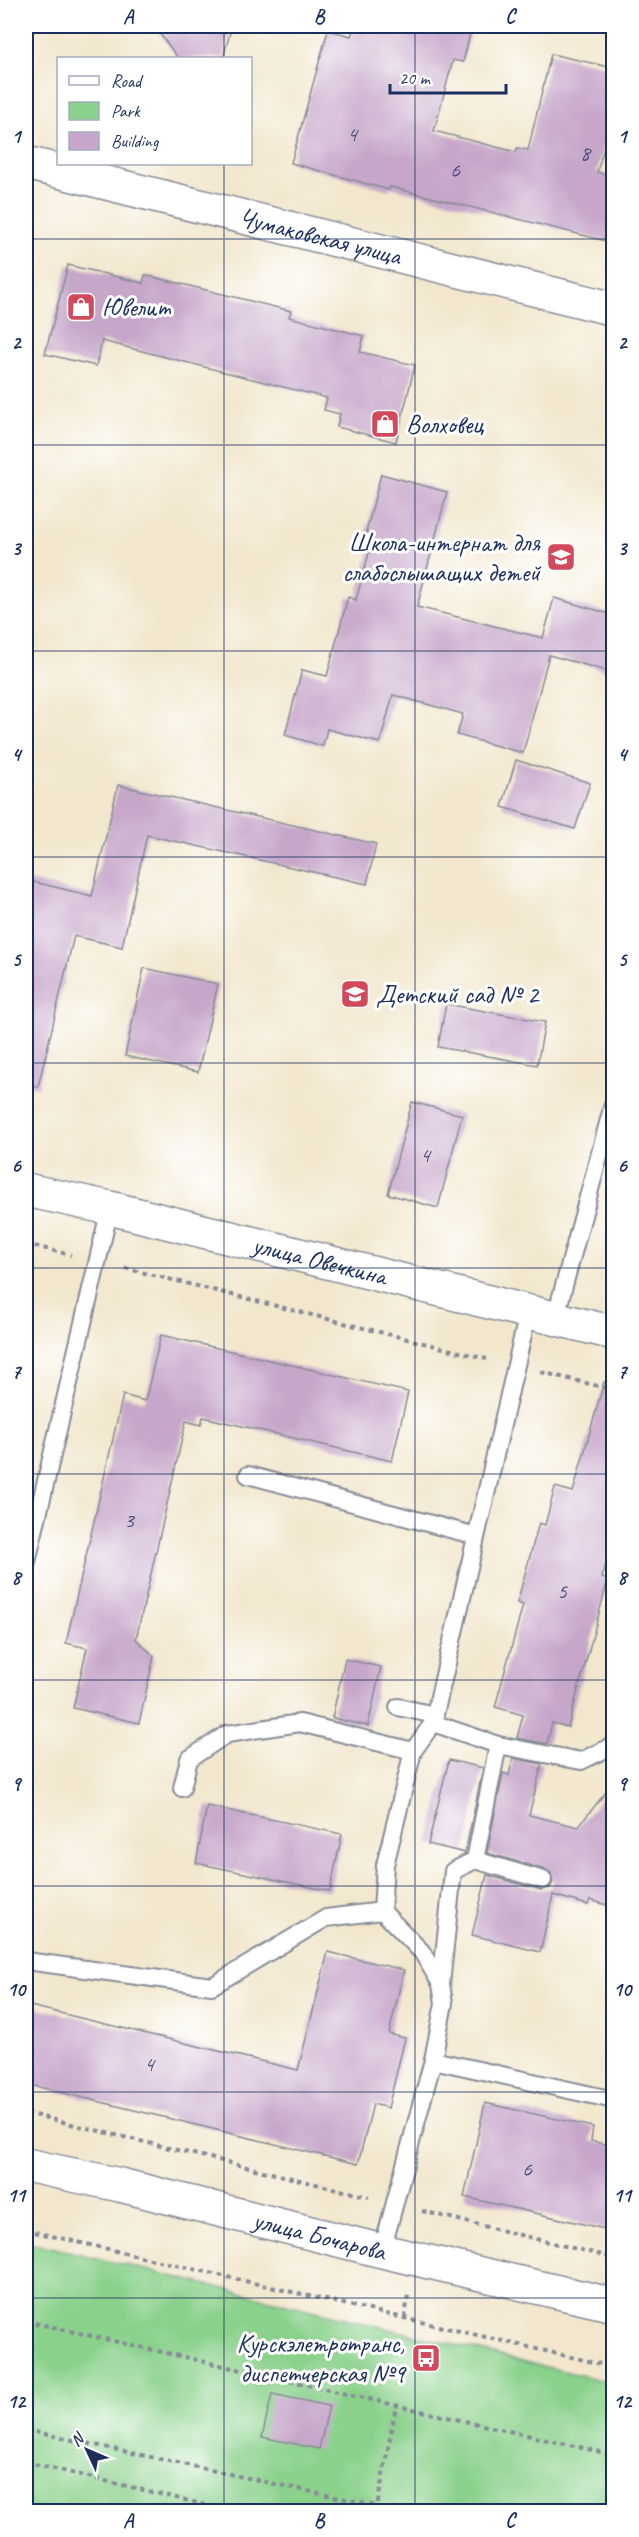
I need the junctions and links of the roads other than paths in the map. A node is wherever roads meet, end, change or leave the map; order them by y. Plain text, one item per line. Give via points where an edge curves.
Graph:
1 (26, 163) edge
2 (614, 309) edge
3 (614, 1101) edge
4 (26, 1190) edge
5 (110, 1208) junction
6 (542, 1316) junction
7 (614, 1333) edge
8 (248, 1475) dead end
9 (476, 1536) junction
10 (26, 1566) edge
11 (398, 1707) dead end
12 (434, 1719) junction
13 (498, 1744) junction
14 (614, 1745) edge
15 (413, 1751) junction
16 (182, 1788) dead end
17 (475, 1860) junction
18 (543, 1880) dead end
19 (382, 1911) junction
20 (26, 1961) edge
21 (441, 1984) junction
22 (433, 2060) junction
23 (614, 2100) edge
24 (26, 2165) edge
25 (382, 2251) junction
26 (614, 2305) edge

1 - 2 street, Чумаковская улица
3 - 6 lane
4 - 5 street, улица Овечкина
5 - 6 street, улица Овечкина
5 - 10 lane
6 - 7 street, улица Овечкина
6 - 9 lane via 516,1366
8 - 9 lane
9 - 12 lane
11 - 12 lane
12 - 13 lane
12 - 15 lane
13 - 14 lane via 581,1761
13 - 17 lane
15 - 16 lane via 300,1723 227,1734 189,1759
15 - 19 lane via 385,1865
17 - 18 lane
17 - 21 lane via 453,1871
19 - 20 lane via 326,1918 212,1986
19 - 21 lane via 422,1952
21 - 22 lane via 444,2003
22 - 23 lane
22 - 25 lane
24 - 25 street, улица Бочарова
25 - 26 street, улица Бочарова

